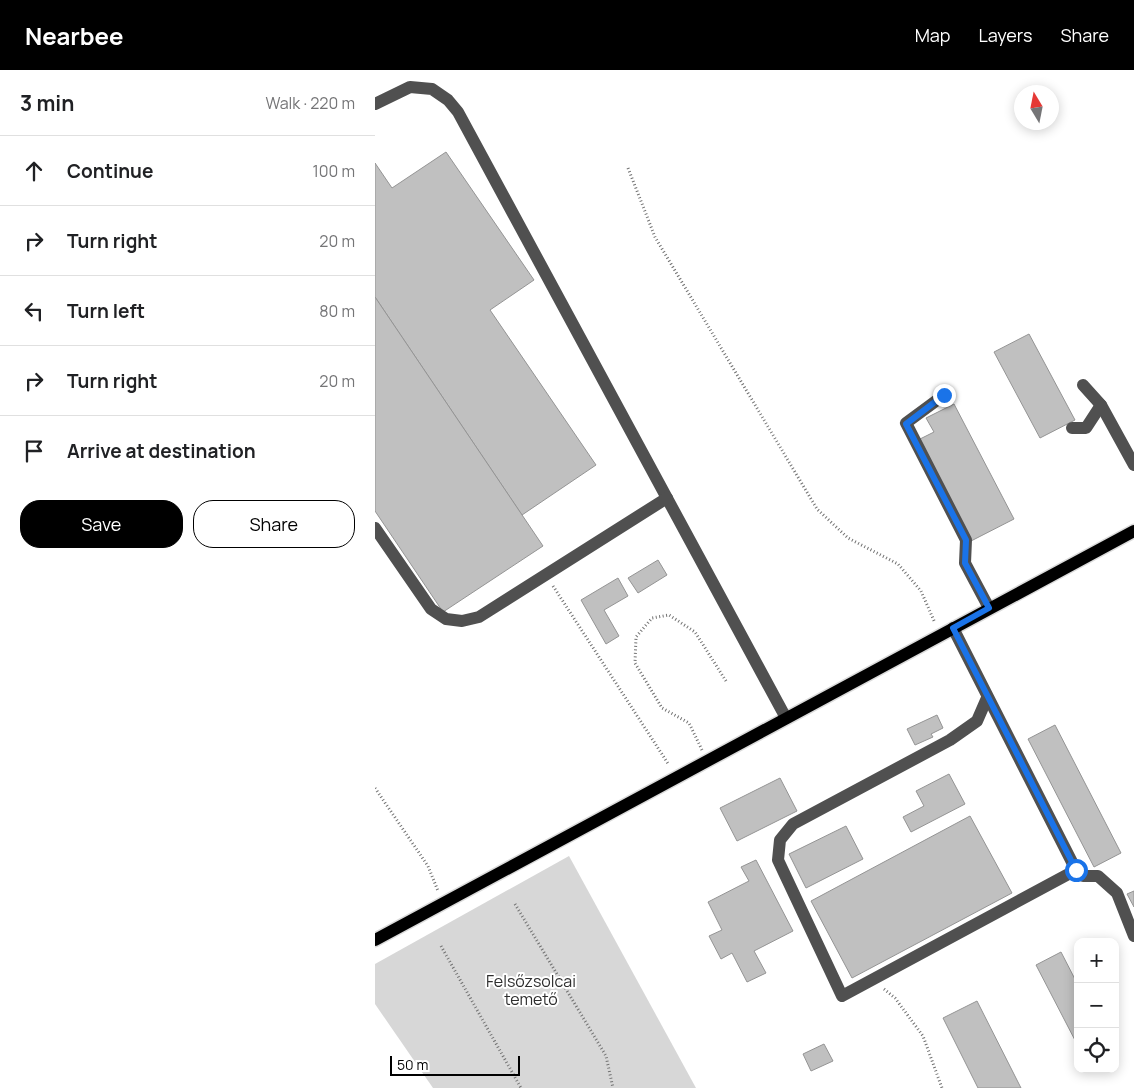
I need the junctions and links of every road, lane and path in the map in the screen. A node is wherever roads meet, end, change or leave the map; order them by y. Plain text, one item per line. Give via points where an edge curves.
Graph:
1 (375, 104) edge
2 (628, 168) dead end
3 (1083, 385) dead end
4 (944, 395) dead end
5 (1101, 405) junction
6 (1072, 428) dead end
7 (1134, 465) edge
8 (667, 498) junction
9 (375, 528) edge
10 (1134, 531) edge
11 (546, 575) junction
12 (989, 608) junction
13 (953, 628) junction
14 (940, 635) junction
15 (726, 681) dead end
16 (987, 698) junction
17 (787, 718) junction
18 (708, 761) junction
19 (676, 778) junction
20 (375, 788) edge
21 (1076, 870) junction
22 (441, 904) junction
23 (515, 904) dead end
24 (1134, 936) edge
25 (375, 940) edge
26 (441, 946) dead end
27 (872, 980) junction
28 (521, 1088) edge
29 (613, 1088) edge
30 (942, 1088) edge

1 - 8 lane via 410,87 432,89 458,112
2 - 14 path via 655,236 817,509 848,538 898,564 921,591
3 - 5 lane
4 - 12 lane via 906,424 966,540 965,563
5 - 6 lane via 1086,428
5 - 7 lane
8 - 11 lane
8 - 17 lane
9 - 11 lane via 431,608 446,619 462,622 479,617
10 - 12 main road
11 - 19 path
12 - 13 main road
13 - 14 main road
13 - 16 lane
14 - 17 main road
15 - 18 path via 695,632 669,615 652,618 636,637 635,663 662,708 689,723
16 - 21 lane
16 - 27 lane via 977,721 950,740 793,824 780,840 777,860 842,996
17 - 18 main road
18 - 19 main road
19 - 22 main road
20 - 22 path via 428,866
21 - 24 lane via 1083,876 1098,876 1117,893
21 - 27 lane
22 - 25 main road
23 - 29 path via 605,1056
26 - 28 path
27 - 30 path via 895,998 923,1036

